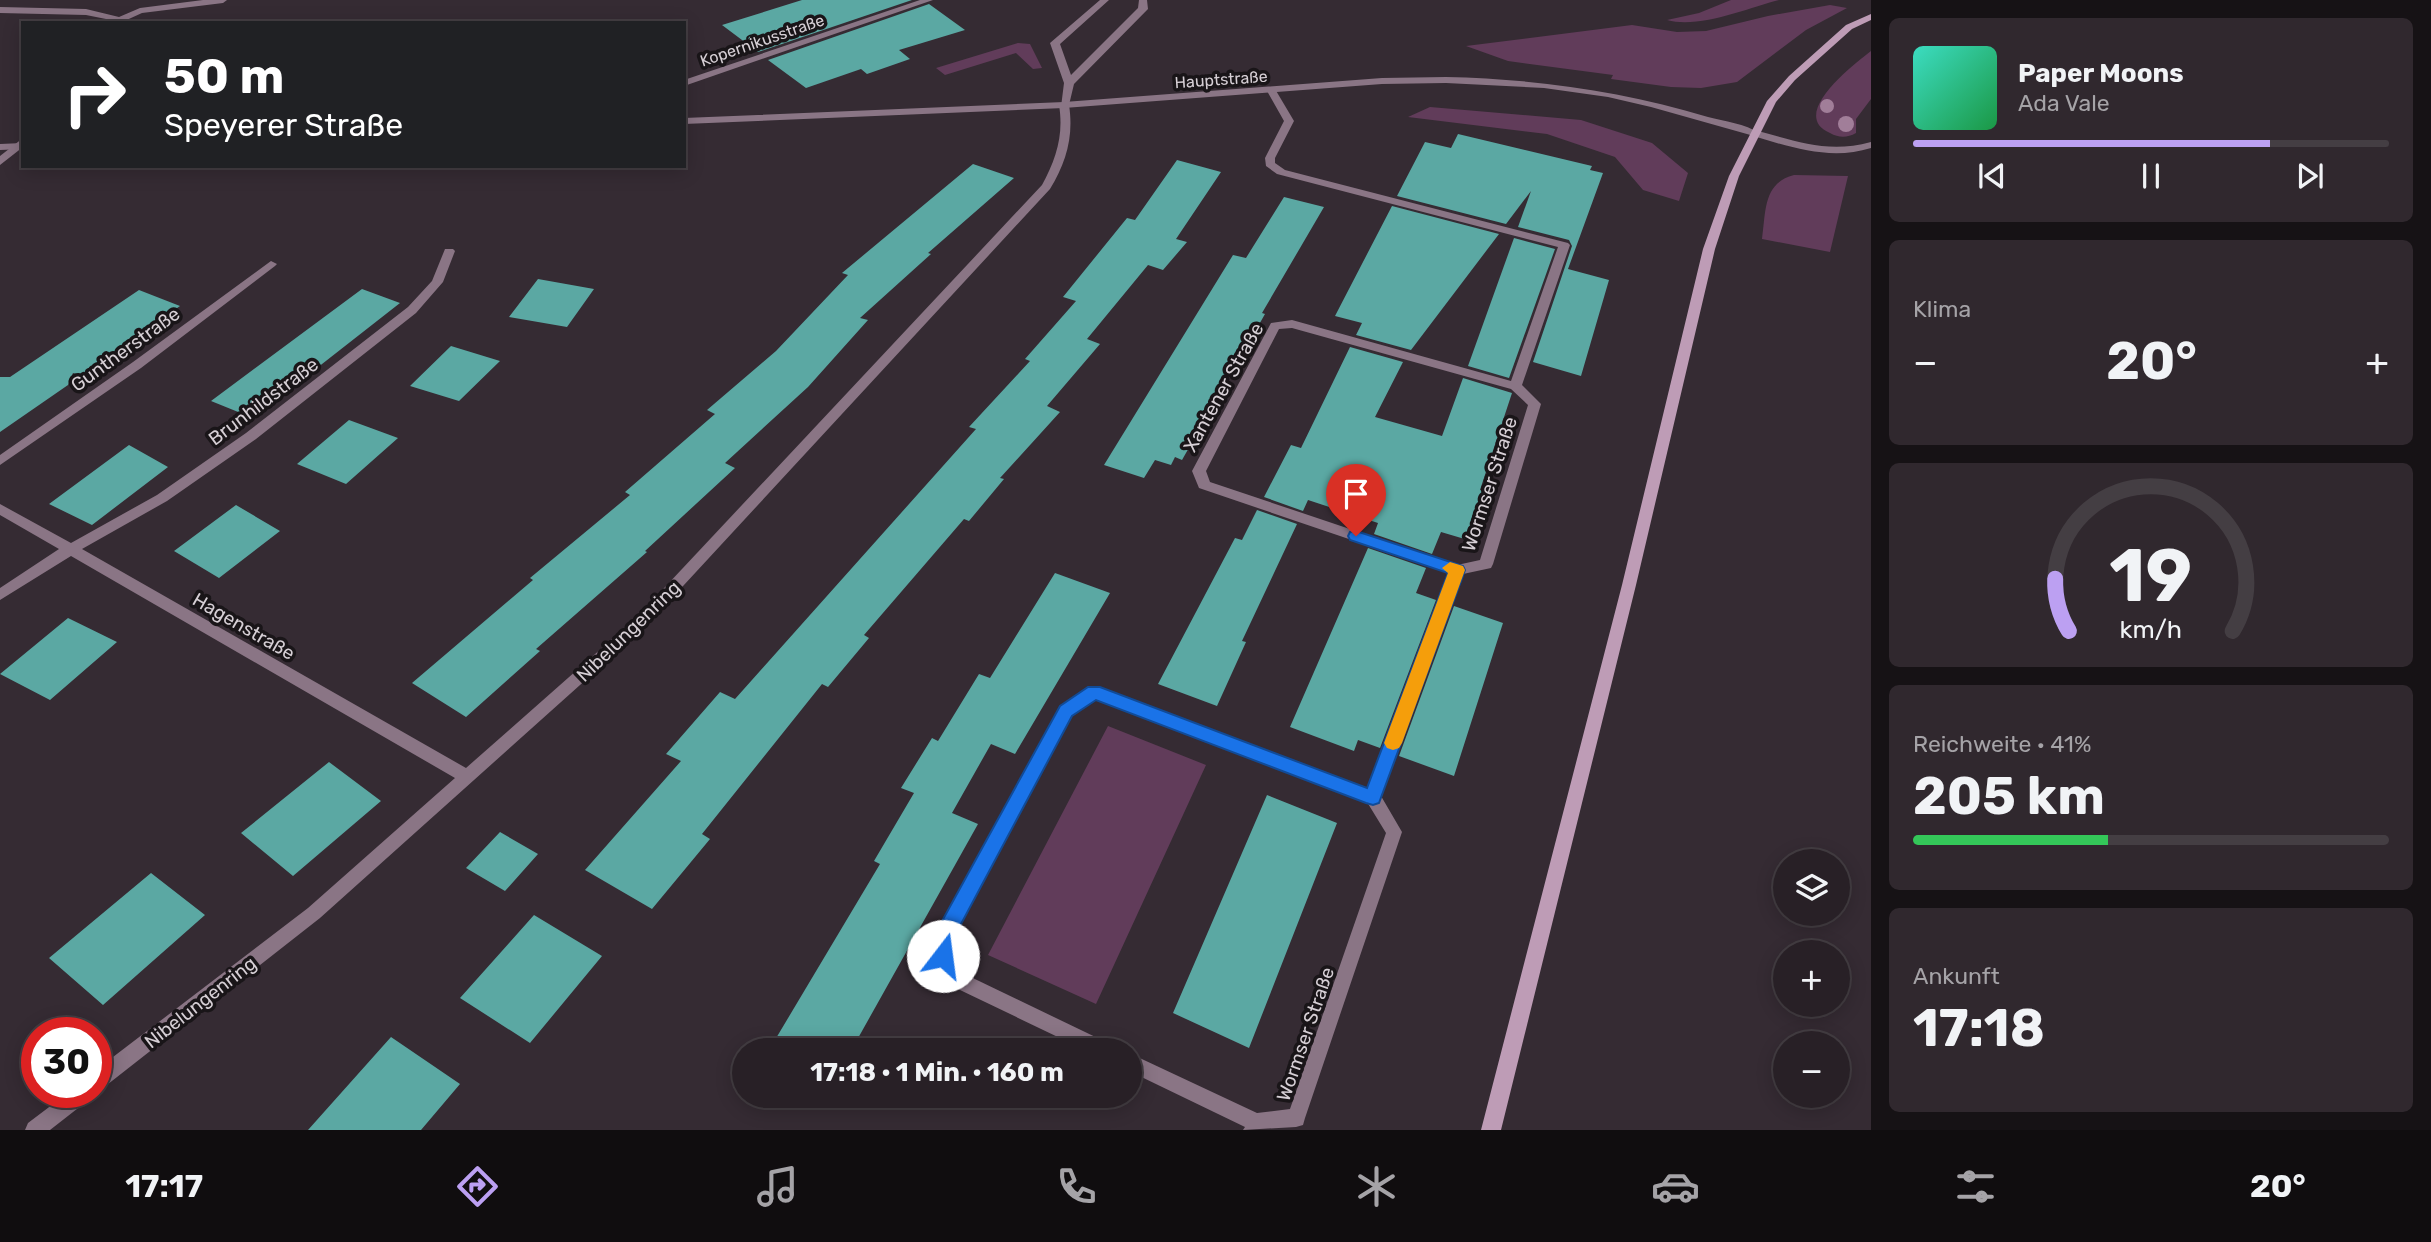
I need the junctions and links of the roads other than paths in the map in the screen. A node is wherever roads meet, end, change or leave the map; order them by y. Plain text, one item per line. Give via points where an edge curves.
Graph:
1 (223, 0) edge
2 (929, 0) edge
3 (1105, 0) edge
4 (1143, 0) edge
5 (0, 10) edge
6 (1871, 17) edge
7 (115, 21) edge
8 (686, 82) edge
9 (1069, 83) junction
10 (1272, 91) junction
11 (1064, 105) junction
12 (686, 121) edge
13 (1754, 133) junction
14 (21, 145) edge
15 (1871, 145) edge
16 (0, 147) edge
17 (0, 162) edge
18 (449, 251) dead end
19 (271, 264) dead end
20 (1515, 386) junction
21 (0, 461) edge
22 (0, 509) edge
23 (70, 550) junction
24 (1457, 570) junction
25 (0, 595) edge
26 (468, 777) junction
27 (1373, 797) junction
28 (1079, 1038) edge
29 (1142, 1069) edge
30 (112, 1070) edge
31 (63, 1108) edge
32 (1254, 1126) edge
33 (35, 1130) edge
34 (1491, 1130) edge

1 - 7 street via 155,8
2 - 8 street, Kopernikusstraße
3 - 9 street via 1055,43
4 - 9 street via 1143,9
5 - 7 street via 86,12
6 - 13 main road via 1849,27 1792,78
9 - 11 street, Nibelungenring
10 - 11 street, Hauptstraße
10 - 13 street, Hauptstraße via 1388,80 1515,84 1639,101
10 - 20 street via 1289,121 1270,158 1270,164 1281,172 1564,245
11 - 12 street, Hauptstraße
11 - 26 street, Nibelungenring via 1067,137 1059,166 1046,187 642,621
13 - 15 street, Hauptstraße via 1824,150 1848,152
13 - 34 main road via 1709,248
14 - 16 street
14 - 17 street
18 - 23 street, Brunhildstraße via 437,282 412,310 231,451 162,498
19 - 21 street, Guntherstraße
20 - 24 street, Wormser Straße via 1535,404 1486,564
20 - 24 street, Xantener Straße via 1292,324 1275,326 1199,471 1204,485
22 - 23 street, Hagenstraße
23 - 25 street, Brunhildstraße
23 - 26 street, Hagenstraße
24 - 27 street, Wormser Straße
26 - 30 street, Nibelungenring via 314,913
27 - 28 street via 1094,692 1066,711 943,939 943,974
27 - 32 street, Wormser Straße via 1394,832 1296,1118
29 - 32 street
31 - 33 street

